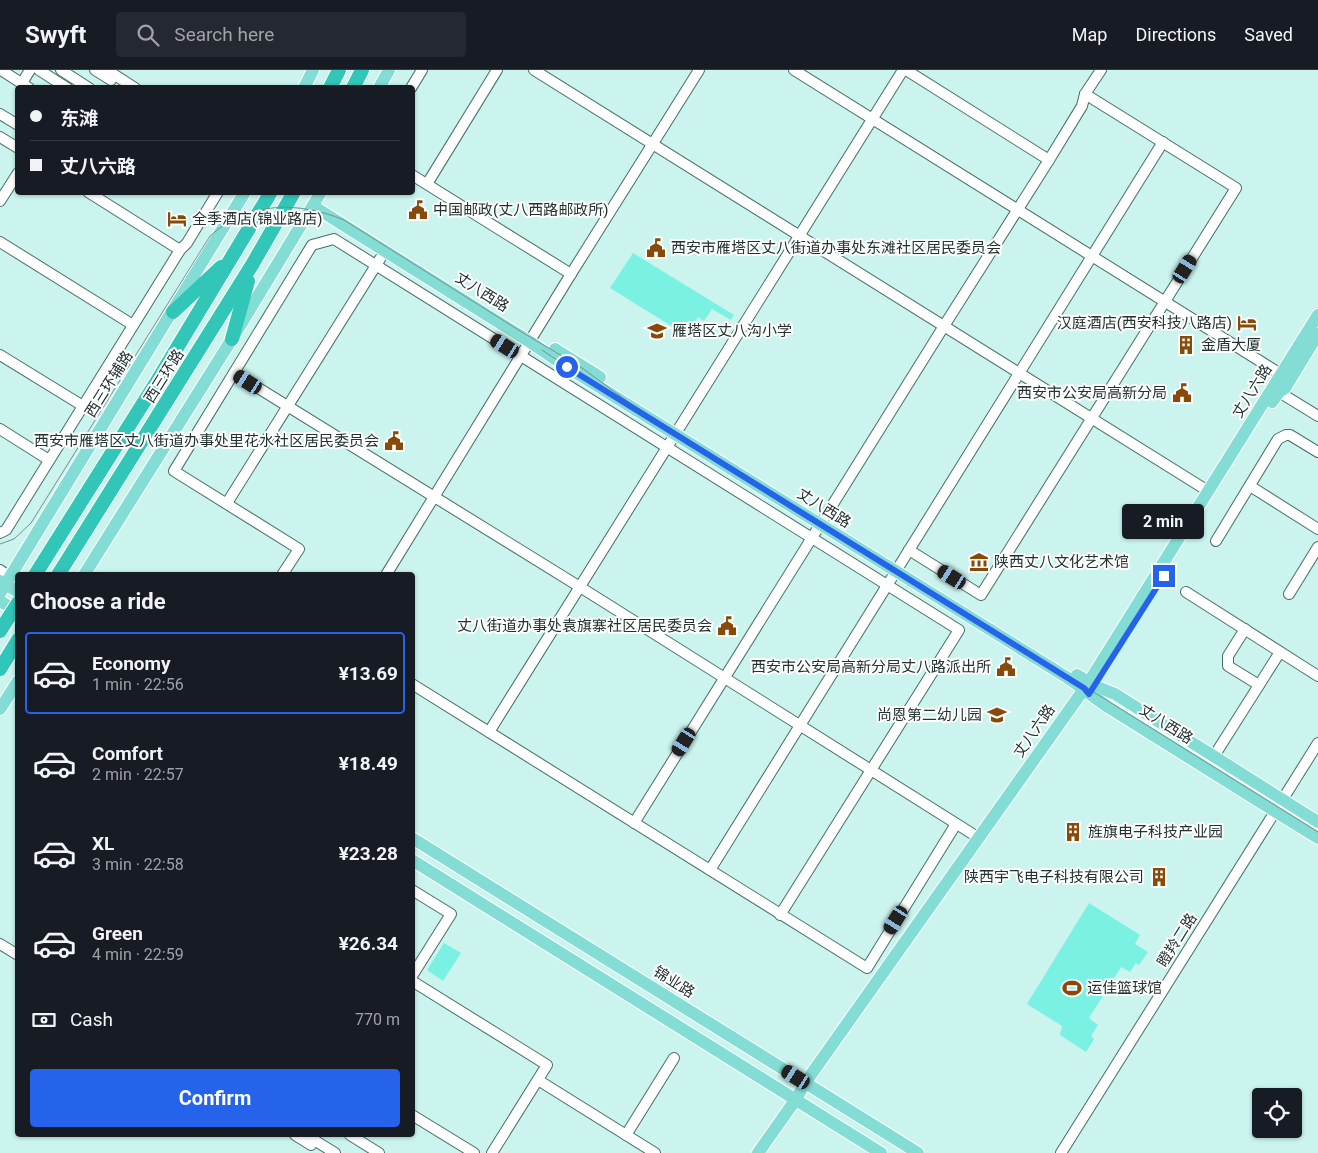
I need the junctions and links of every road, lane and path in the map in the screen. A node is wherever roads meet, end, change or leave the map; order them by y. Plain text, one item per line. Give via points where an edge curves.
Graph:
1 (1, 70) edge
2 (30, 70) edge
3 (39, 70) edge
4 (61, 70) edge
5 (82, 70) edge
6 (95, 70) edge
7 (107, 70) edge
8 (313, 70) edge
9 (335, 70) edge
10 (340, 70) edge
11 (362, 70) edge
12 (365, 70) edge
13 (389, 70) edge
14 (422, 70) edge
15 (497, 70) edge
16 (534, 70) edge
17 (699, 70) edge
18 (794, 70) edge
19 (904, 70) edge
20 (1101, 70) edge
21 (74, 83) edge
22 (25, 85) edge
23 (62, 85) edge
24 (118, 85) edge
25 (130, 85) edge
26 (306, 85) edge
27 (330, 85) edge
28 (331, 85) edge
29 (354, 85) edge
30 (354, 85) edge
31 (381, 85) edge
32 (414, 85) edge
33 (1085, 94) junction
34 (0, 114) edge
35 (871, 118) junction
36 (15, 123) edge
37 (0, 137) edge
38 (1163, 142) junction
39 (653, 144) junction
40 (15, 146) edge
41 (1049, 160) junction
42 (415, 177) edge
43 (15, 178) edge
44 (427, 184) junction
45 (93, 195) edge
46 (216, 195) edge
47 (243, 195) edge
48 (269, 195) edge
49 (292, 195) edge
50 (317, 200) edge
51 (0, 201) edge
52 (1018, 211) junction
53 (798, 235) junction
54 (0, 242) edge
55 (180, 250) junction
56 (385, 251) junction
57 (234, 254) junction
58 (1092, 257) junction
59 (252, 265) junction
60 (376, 265) junction
61 (571, 274) junction
62 (1164, 302) junction
63 (173, 312) junction
64 (1318, 315) edge
65 (133, 325) junction
66 (944, 326) junction
67 (1318, 334) edge
68 (232, 339) junction
69 (532, 339) junction
70 (0, 355) edge
71 (521, 356) junction
72 (234, 373) junction
73 (1019, 373) junction
74 (1281, 384) junction
75 (83, 406) junction
76 (288, 406) junction
77 (1318, 408) edge
78 (1318, 416) edge
79 (1091, 418) junction
80 (0, 429) edge
81 (678, 430) junction
82 (666, 447) junction
83 (1318, 452) edge
84 (49, 460) junction
85 (1250, 486) junction
86 (1208, 491) junction
87 (435, 496) junction
88 (227, 503) junction
89 (822, 521) junction
90 (1318, 529) edge
91 (0, 533) edge
92 (812, 538) junction
93 (1216, 541) dead end
94 (1318, 547) edge
95 (909, 550) junction
96 (19, 562) junction
97 (898, 568) junction
98 (35, 572) edge
99 (37, 572) edge
100 (60, 572) edge
101 (86, 572) edge
102 (284, 572) edge
103 (388, 572) edge
104 (3, 581) edge
105 (888, 585) junction
106 (580, 587) junction
107 (15, 590) edge
108 (1186, 592) dead end
109 (1289, 594) dead end
110 (0, 601) edge
111 (15, 608) edge
112 (15, 610) edge
113 (1245, 629) junction
114 (0, 631) edge
115 (15, 639) edge
116 (15, 646) edge
117 (1280, 652) junction
118 (0, 668) edge
119 (1318, 676) edge
120 (724, 678) junction
121 (1258, 685) junction
122 (15, 686) edge
123 (415, 686) edge
124 (1089, 688) junction
125 (0, 709) edge
126 (800, 725) junction
127 (489, 732) junction
128 (1318, 743) edge
129 (1216, 753) dead end
130 (871, 769) junction
131 (1282, 800) junction
132 (1275, 811) junction
133 (1318, 822) edge
134 (634, 823) junction
135 (956, 824) junction
136 (979, 838) junction
137 (1318, 838) edge
138 (415, 840) edge
139 (415, 862) edge
140 (710, 870) junction
141 (415, 892) edge
142 (780, 915) junction
143 (0, 944) edge
144 (0, 951) edge
145 (15, 953) edge
146 (15, 960) edge
147 (415, 971) edge
148 (415, 983) edge
149 (674, 1058) dead end
150 (538, 1080) junction
151 (808, 1085) junction
152 (799, 1101) junction
153 (415, 1117) edge
154 (626, 1135) junction
155 (298, 1137) edge
156 (309, 1137) edge
157 (353, 1137) edge
158 (324, 1153) edge
159 (335, 1153) edge
160 (378, 1153) edge
161 (474, 1153) edge
162 (492, 1153) edge
163 (655, 1153) edge
164 (758, 1153) edge
165 (767, 1153) edge
166 (881, 1153) edge
167 (918, 1153) edge
168 (1061, 1153) edge

1 - 22 street
2 - 22 street
3 - 23 street
4 - 21 street
5 - 21 street
6 - 24 street
7 - 25 street
8 - 26 main road
9 - 27 highway
10 - 28 highway
11 - 29 highway
12 - 30 highway
13 - 31 main road
14 - 32 street
15 - 44 street
16 - 39 street
17 - 39 street
18 - 35 street
19 - 35 street
19 - 41 street
20 - 33 street
33 - 38 street
33 - 41 street via 1082,106
34 - 36 street
35 - 52 street
35 - 53 street
37 - 40 street
38 - 58 street
38 - 62 street via 1236,188
39 - 53 street
39 - 61 street
41 - 52 street
42 - 44 street
43 - 51 street
44 - 61 street
45 - 55 street
46 - 55 street
47 - 63 main road, 西三环辅路
48 - 57 highway, 西三环路
49 - 59 highway, 西三环路
50 - 56 main road, 丈八西路
50 - 68 main road
50 - 69 main road, 丈八西路
52 - 58 street
52 - 66 street
53 - 66 street
53 - 81 street
54 - 65 street
55 - 65 street
56 - 60 street
56 - 69 main road, 丈八西路
57 - 63 highway
57 - 99 highway, 西三环路, bridge
58 - 62 street
58 - 73 street
59 - 68 highway
59 - 100 highway, 西三环路
60 - 71 street
60 - 72 street via 334,239 312,245
60 - 76 street
61 - 69 street
62 - 74 street
62 - 79 street
63 - 96 main road, 西三环辅路
64 - 74 main road, 丈八六路
65 - 75 street
66 - 73 street
66 - 89 street
67 - 74 main road, 丈八六路
68 - 101 main road
69 - 71 street
69 - 81 main road, 丈八西路 via 567,367
70 - 75 street
71 - 82 street
71 - 87 street
72 - 76 street
72 - 88 street via 174,470
73 - 79 street
73 - 95 street
74 - 77 street
74 - 78 street
74 - 86 main road, 丈八六路
74 - 124 main road, 丈八六路
75 - 84 street
76 - 87 street
76 - 88 street
79 - 86 street
79 - 95 street via 981,595
80 - 84 street
81 - 82 street
81 - 89 main road, 丈八西路
82 - 92 street
82 - 106 street
83 - 85 street via 1286,435 1278,439
84 - 91 street via 6,530
85 - 90 street
85 - 93 street
86 - 124 main road, 丈八六路
87 - 103 street
87 - 106 street
88 - 102 street via 299,549
89 - 92 street
89 - 97 main road, 丈八西路
92 - 105 street
92 - 120 street
94 - 109 street
95 - 97 street
96 - 98 main road
96 - 104 main road, 西三环辅路
97 - 105 street
97 - 124 main road, 丈八西路
104 - 107 main road
105 - 126 street
105 - 130 street via 959,630
106 - 120 street
106 - 127 street
108 - 113 street
110 - 112 main road
111 - 114 highway, bridge
113 - 117 street
113 - 121 street via 1228,656 1228,666
114 - 115 main road
116 - 118 highway, bridge
117 - 119 street
117 - 121 street
120 - 126 street
120 - 134 street
121 - 129 street
122 - 125 main road
123 - 127 street
124 - 131 main road, 丈八西路 via 1115,694
124 - 132 main road, 丈八西路
124 - 136 main road, 丈八六路
124 - 151 main road, 丈八六路
126 - 130 street
126 - 140 street
127 - 134 street
128 - 131 street, 瞪羚二路
130 - 135 street
130 - 142 street
131 - 132 street, 瞪羚二路
131 - 133 main road, 丈八西路
132 - 137 main road, 丈八西路
132 - 168 street, 瞪羚二路
134 - 140 street
135 - 136 street
135 - 142 street via 866,968
136 - 151 main road, 丈八六路
138 - 151 main road, 锦业路
139 - 152 main road
140 - 142 street
141 - 147 street via 450,914
143 - 145 street
144 - 146 street
148 - 150 street via 547,1065
149 - 154 street
150 - 154 street
150 - 162 street
151 - 152 main road, 丈八六路
151 - 167 main road, 锦业路
152 - 164 main road, 丈八六路
152 - 165 main road, 丈八六路
152 - 166 main road
153 - 161 street
154 - 163 street
155 - 158 street
156 - 159 street
157 - 160 street

